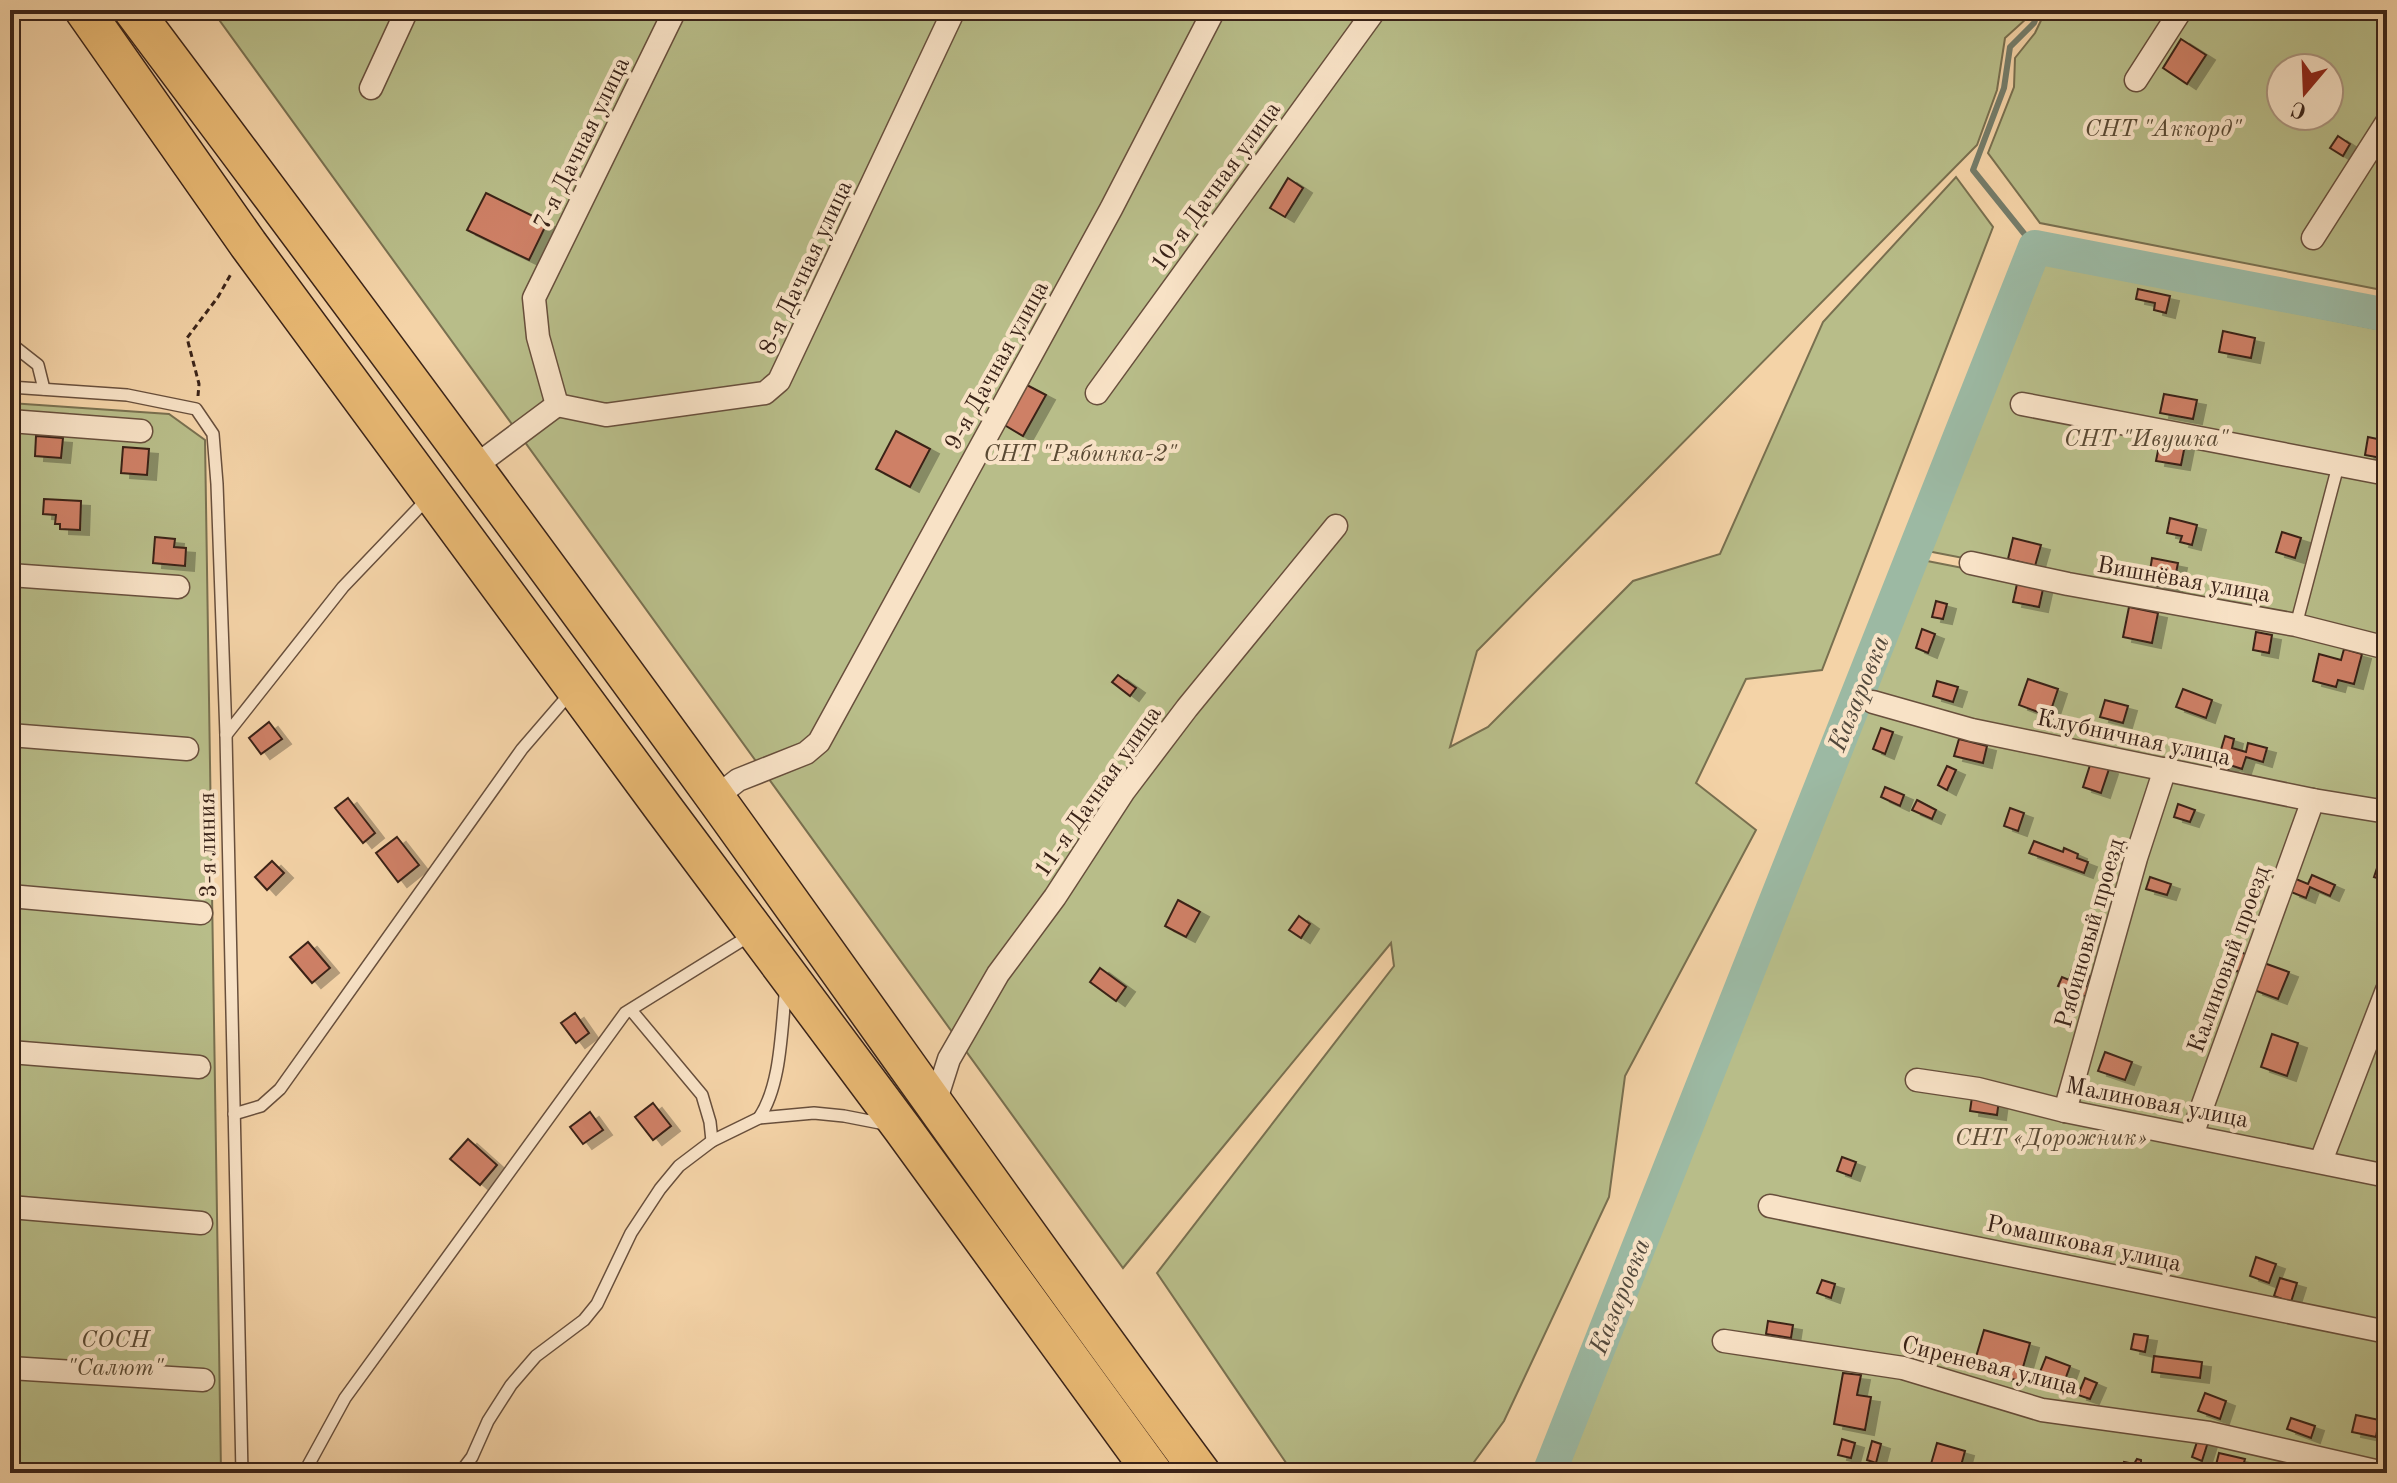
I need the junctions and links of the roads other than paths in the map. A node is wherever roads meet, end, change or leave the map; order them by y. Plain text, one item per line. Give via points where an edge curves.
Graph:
1 (72, 10) edge
2 (84, 10) edge
3 (133, 10) edge
4 (407, 10) edge
5 (675, 10) edge
6 (954, 10) edge
7 (1214, 10) edge
8 (1375, 10) edge
9 (2181, 10) edge
10 (132, 78) junction
11 (2136, 80) dead end
12 (371, 88) dead end
13 (2387, 122) edge
14 (2313, 238) dead end
15 (10, 343) edge
16 (10, 387) edge
17 (44, 389) junction
18 (1097, 393) dead end
19 (2022, 404) dead end
20 (557, 405) junction
21 (10, 421) edge
22 (141, 431) dead end
23 (2338, 466) junction
24 (474, 467) junction
25 (2387, 474) edge
26 (432, 493) junction
27 (499, 501) junction
28 (1336, 526) dead end
29 (460, 530) junction
30 (1971, 563) dead end
31 (10, 575) edge
32 (178, 587) dead end
33 (2296, 625) junction
34 (2387, 648) edge
35 (575, 687) junction
36 (1873, 702) dead end
37 (10, 735) edge
38 (226, 735) junction
39 (187, 749) dead end
40 (2165, 769) junction
41 (715, 798) junction
42 (2313, 800) junction
43 (2387, 812) edge
44 (10, 896) edge
45 (201, 913) dead end
46 (756, 932) junction
47 (788, 975) junction
48 (2387, 990) edge
49 (631, 1010) junction
50 (10, 1052) edge
51 (199, 1067) dead end
52 (1917, 1080) dead end
53 (934, 1106) junction
54 (2065, 1111) junction
55 (234, 1114) junction
56 (759, 1118) junction
57 (902, 1128) junction
58 (2192, 1135) junction
59 (712, 1141) junction
60 (2321, 1161) junction
61 (2387, 1176) edge
62 (1770, 1206) dead end
63 (10, 1207) edge
64 (201, 1223) dead end
65 (2387, 1332) edge
66 (1724, 1341) dead end
67 (10, 1368) edge
68 (203, 1380) dead end
69 (242, 1473) edge
70 (304, 1473) edge
71 (460, 1473) edge
72 (1153, 1473) edge
73 (1201, 1473) edge
74 (2384, 1473) edge

1 - 10 street
2 - 10 highway
3 - 24 highway
4 - 12 street
5 - 20 street, 7-я Дачная улица via 534,298 538,337
6 - 20 street, 8-я Дачная улица via 772,389 606,415
7 - 41 street, 9-я Дачная улица via 819,742 806,753 738,780
8 - 18 street, 10-я Дачная улица
9 - 11 street
10 - 26 highway
13 - 14 street
15 - 17 lane via 38,365
16 - 17 lane
17 - 38 lane, 3-я линия via 127,395 196,409 213,434
19 - 23 street
20 - 24 street
21 - 22 street
23 - 25 street
23 - 33 lane
24 - 27 highway
26 - 29 highway
26 - 38 lane via 343,587
27 - 29 highway
27 - 41 highway
28 - 53 street, 11-я Дачная улица via 1124,791 998,974 949,1059
29 - 35 highway
30 - 33 street, Вишнёвая улица
31 - 32 street
33 - 34 street, Вишнёвая улица
35 - 46 highway
35 - 55 lane via 522,749 280,1089 261,1106
36 - 40 street, Клубничная улица via 1972,730
37 - 39 street
38 - 55 lane, 3-я линия
40 - 42 street, Клубничная улица
40 - 54 street, Рябиновый проезд
41 - 53 highway
42 - 43 street, Клубничная улица
42 - 58 street, Калиновый проезд
44 - 45 street
46 - 47 highway
46 - 49 lane
47 - 56 lane via 774,1082
47 - 57 highway
48 - 60 street
49 - 59 lane via 702,1095
49 - 70 lane via 345,1398
50 - 51 street
52 - 54 street, Малиновая улица
53 - 73 highway
54 - 58 street, Малиновая улица
55 - 69 lane, 3-я линия
56 - 57 lane via 814,1113
56 - 59 lane
57 - 72 highway
58 - 60 street, Малиновая улица
59 - 71 lane via 679,1166 660,1189 584,1320 536,1356 511,1385
60 - 61 street, Малиновая улица
62 - 65 street, Ромашковая улица
63 - 64 street
66 - 74 street, Сиреневая улица via 1903,1368 2042,1410 2209,1433
67 - 68 street

